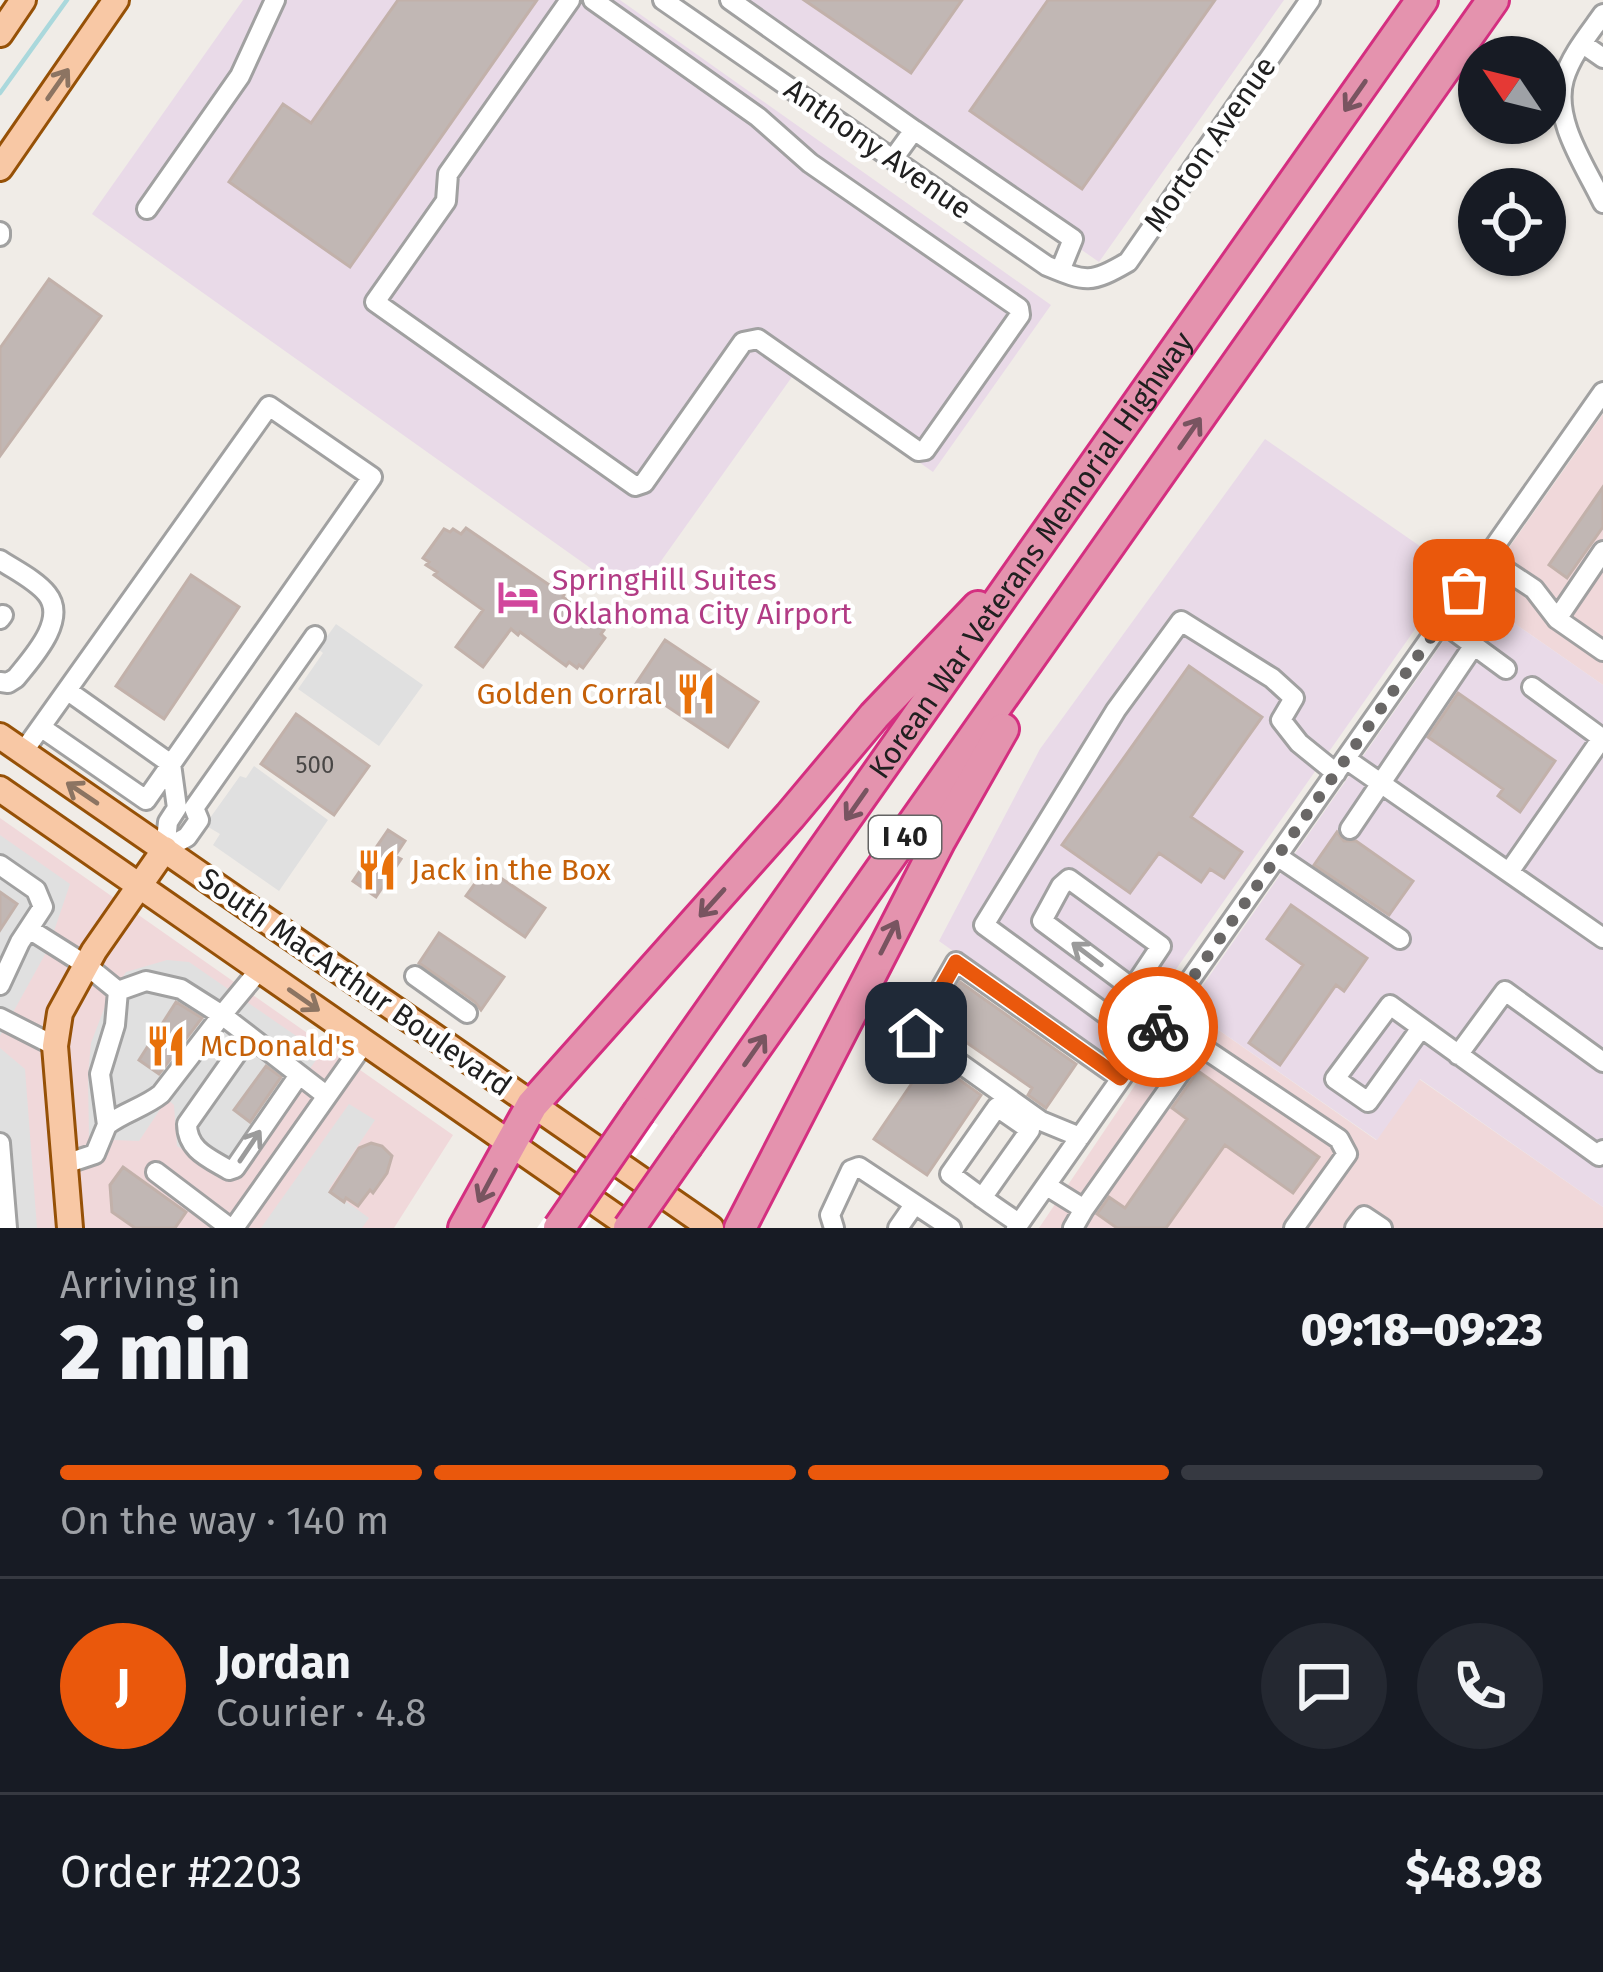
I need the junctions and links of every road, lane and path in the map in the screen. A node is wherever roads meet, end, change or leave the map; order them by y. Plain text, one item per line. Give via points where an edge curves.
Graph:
1 (23, 0) edge
2 (116, 0) edge
3 (275, 0) edge
4 (570, 0) edge
5 (593, 0) edge
6 (730, 0) edge
7 (1310, 0) edge
8 (1422, 0) edge
9 (1492, 0) edge
10 (670, 2) edge
11 (1603, 14) edge
12 (0, 34) edge
13 (1582, 44) junction
14 (1603, 58) edge
15 (914, 130) junction
16 (956, 158) junction
17 (893, 159) junction
18 (1595, 164) edge
19 (0, 168) edge
20 (936, 189) junction
21 (1603, 203) edge
22 (147, 209) dead end
23 (1060, 272) junction
24 (1101, 278) joint
25 (1603, 392) edge
26 (1123, 528) junction
27 (1045, 538) junction
28 (1603, 550) edge
29 (1487, 558) junction
30 (0, 560) edge
31 (0, 575) edge
32 (1557, 619) junction
33 (1442, 622) junction
34 (315, 636) dead end
35 (1474, 646) junction
36 (1603, 651) edge
37 (1506, 669) dead end
38 (0, 670) edge
39 (0, 682) edge
40 (1532, 687) dead end
41 (68, 691) junction
42 (42, 728) junction
43 (0, 736) edge
44 (1602, 738) edge
45 (12, 754) edge
46 (171, 764) junction
47 (1341, 766) junction
48 (1381, 783) junction
49 (3, 797) edge
50 (185, 808) junction
51 (1350, 830) dead end
52 (165, 849) junction
53 (1277, 856) junction
54 (0, 865) edge
55 (1509, 872) junction
56 (139, 885) junction
57 (29, 929) junction
58 (1603, 938) edge
59 (1400, 939) dead end
60 (86, 964) junction
61 (260, 969) junction
62 (416, 976) dead end
63 (1135, 985) junction
64 (0, 986) edge
65 (118, 991) junction
66 (1170, 1010) junction
67 (467, 1013) dead end
68 (222, 1015) junction
69 (0, 1018) edge
70 (1115, 1021) dead end
71 (1421, 1028) junction
72 (249, 1036) junction
73 (365, 1042) junction
74 (55, 1046) junction
75 (1458, 1055) junction
76 (1603, 1062) edge
77 (299, 1075) junction
78 (1120, 1078) junction
79 (327, 1096) junction
80 (532, 1105) junction
81 (107, 1125) junction
82 (1080, 1137) junction
83 (0, 1142) edge
84 (510, 1144) junction
85 (1603, 1150) edge
86 (65, 1164) junction
87 (156, 1172) dead end
88 (1047, 1186) junction
89 (982, 1198) junction
90 (914, 1205) junction
91 (1084, 1209) junction
92 (4, 1219) edge
93 (1018, 1226) edge
94 (70, 1228) edge
95 (232, 1228) edge
96 (464, 1228) edge
97 (559, 1228) edge
98 (631, 1228) edge
99 (711, 1228) edge
100 (740, 1228) edge
101 (834, 1228) edge
102 (898, 1228) edge
103 (952, 1228) edge
104 (1073, 1228) edge
105 (1294, 1228) edge
106 (1355, 1228) edge
107 (1382, 1228) edge

1 - 12 main road
19 -> 2 main road
3 - 22 street via 240,76
4 - 5 street via 448,174 446,201 375,302 635,486 743,342 758,339 926,450 1019,308
6 - 15 street
7 - 24 street, Morton Avenue via 1128,262
8 -> 27 highway, Korean War Veterans Memorial Highway / I 40
26 -> 9 highway, Korean War Veterans Memorial Highway / I 40
10 - 17 street, Anthony Avenue
11 - 13 street
13 - 14 street
13 - 18 street via 1562,94 1566,124
15 - 16 street
15 - 17 street
16 - 20 street
16 - 23 street via 1073,239
17 - 20 street, Anthony Avenue
18 - 21 street
20 - 23 street, Anthony Avenue
23 - 24 street, Anthony Avenue
25 - 29 street
98 -> 26 highway, Korean War Veterans Memorial Highway / I 40, bridge
100 -> 26 highway via 951,819
27 -> 80 highway via 874,716
27 -> 97 highway, Korean War Veterans Memorial Highway / I 40, bridge
28 - 32 street
29 - 32 street via 1534,589
29 - 33 street
30 - 39 street via 48,595 55,616 16,678
31 - 38 street via 43,610 13,664
32 - 36 street
33 - 35 street
33 - 47 street
34 - 50 street
35 - 37 street
35 - 48 street
40 - 44 street
41 - 42 street
41 - 46 street
41 - 46 street via 269,406 372,476
42 - 45 street
42 - 46 street via 146,800
43 - 45 main road, South MacArthur Boulevard
44 - 55 street
52 -> 45 main road, South MacArthur Boulevard
46 - 50 street
47 - 48 street
47 - 53 street
47 - 70 street via 1299,743 1281,720 1294,698 1272,678 1181,621 1116,710 984,925
48 - 51 street
48 - 55 street
49 - 56 main road, South MacArthur Boulevard
50 - 52 street via 168,822
52 - 56 main road
52 - 80 main road, South MacArthur Boulevard
53 - 59 street
53 - 66 street
54 - 57 street via 36,890 43,907
55 - 58 street
56 - 60 main road
56 - 61 main road, South MacArthur Boulevard
57 - 60 street
57 - 64 street
60 - 65 street
60 - 74 main road via 60,1012
61 - 68 street
61 -> 73 main road, South MacArthur Boulevard
62 - 67 street
63 -> 63 street via 1042,921 1069,879 1161,946
63 - 66 street
65 - 68 street via 146,981 181,988
65 - 81 street via 100,1074
66 - 78 street
68 - 72 street
68 - 81 street via 161,1094
69 - 74 street
71 - 71 street via 1390,1005 1335,1078 1367,1102
71 - 75 street
72 - 77 street
72 -> 77 street via 187,1124 194,1148 236,1168
73 - 79 street
73 - 84 main road, South MacArthur Boulevard
74 - 86 main road
75 - 76 street via 1505,991
75 - 85 street via 1599,1156
77 - 79 street
78 - 82 street
78 - 82 street via 956,962 916,1033 1041,1121
79 - 95 street
80 - 84 highway
80 - 99 main road, South MacArthur Boulevard
81 - 86 street via 95,1154
82 - 88 street
83 - 92 street
84 -> 96 highway
84 - 98 main road, South MacArthur Boulevard
86 - 94 main road
87 - 95 street
88 - 91 street
88 - 93 street
89 - 89 street via 950,1174 997,1107 1030,1130
89 - 93 street
90 - 101 street via 855,1167 830,1215
90 - 102 street
90 - 103 street
91 - 104 street
91 - 105 street via 1202,1047 1339,1139 1347,1154
106 - 107 street via 1364,1216

